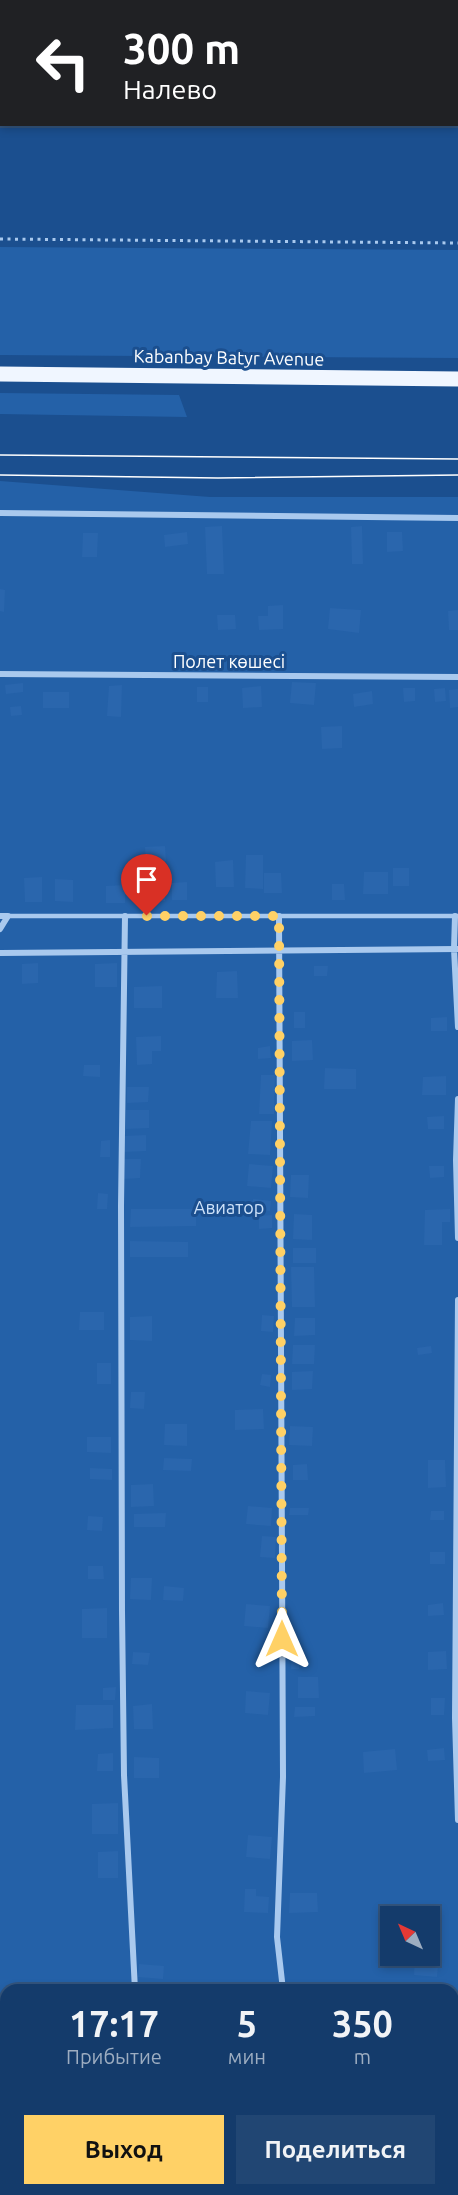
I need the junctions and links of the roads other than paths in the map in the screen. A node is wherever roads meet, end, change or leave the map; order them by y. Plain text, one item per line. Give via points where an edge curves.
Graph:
1 (0, 374) edge
2 (458, 379) edge
3 (0, 513) edge
4 (458, 518) edge
5 (0, 674) edge
6 (458, 677) edge
7 (0, 916) edge
8 (8, 916) junction
9 (125, 916) junction
10 (279, 916) junction
11 (457, 916) edge
12 (0, 928) edge
13 (456, 949) edge
14 (124, 950) junction
15 (0, 952) edge
16 (279, 952) junction
17 (458, 1027) edge
18 (458, 1099) edge
19 (458, 1238) edge
20 (458, 1300) edge
21 (458, 1820) edge
22 (135, 1984) edge
23 (282, 1984) edge

1 - 2 main road, Kabanbay Batyr Avenue
3 - 4 street
5 - 6 street, Полет көшесі
7 - 8 street
8 - 9 lane
8 - 12 street
9 - 10 lane
9 - 14 street
10 - 11 lane
10 - 16 street
11 - 13 street
13 - 16 street
13 - 17 street
14 - 15 street
14 - 16 street
14 - 22 street via 122,1623 124,1775
16 - 23 street via 283,1777 277,1937
18 - 19 street
20 - 21 street

